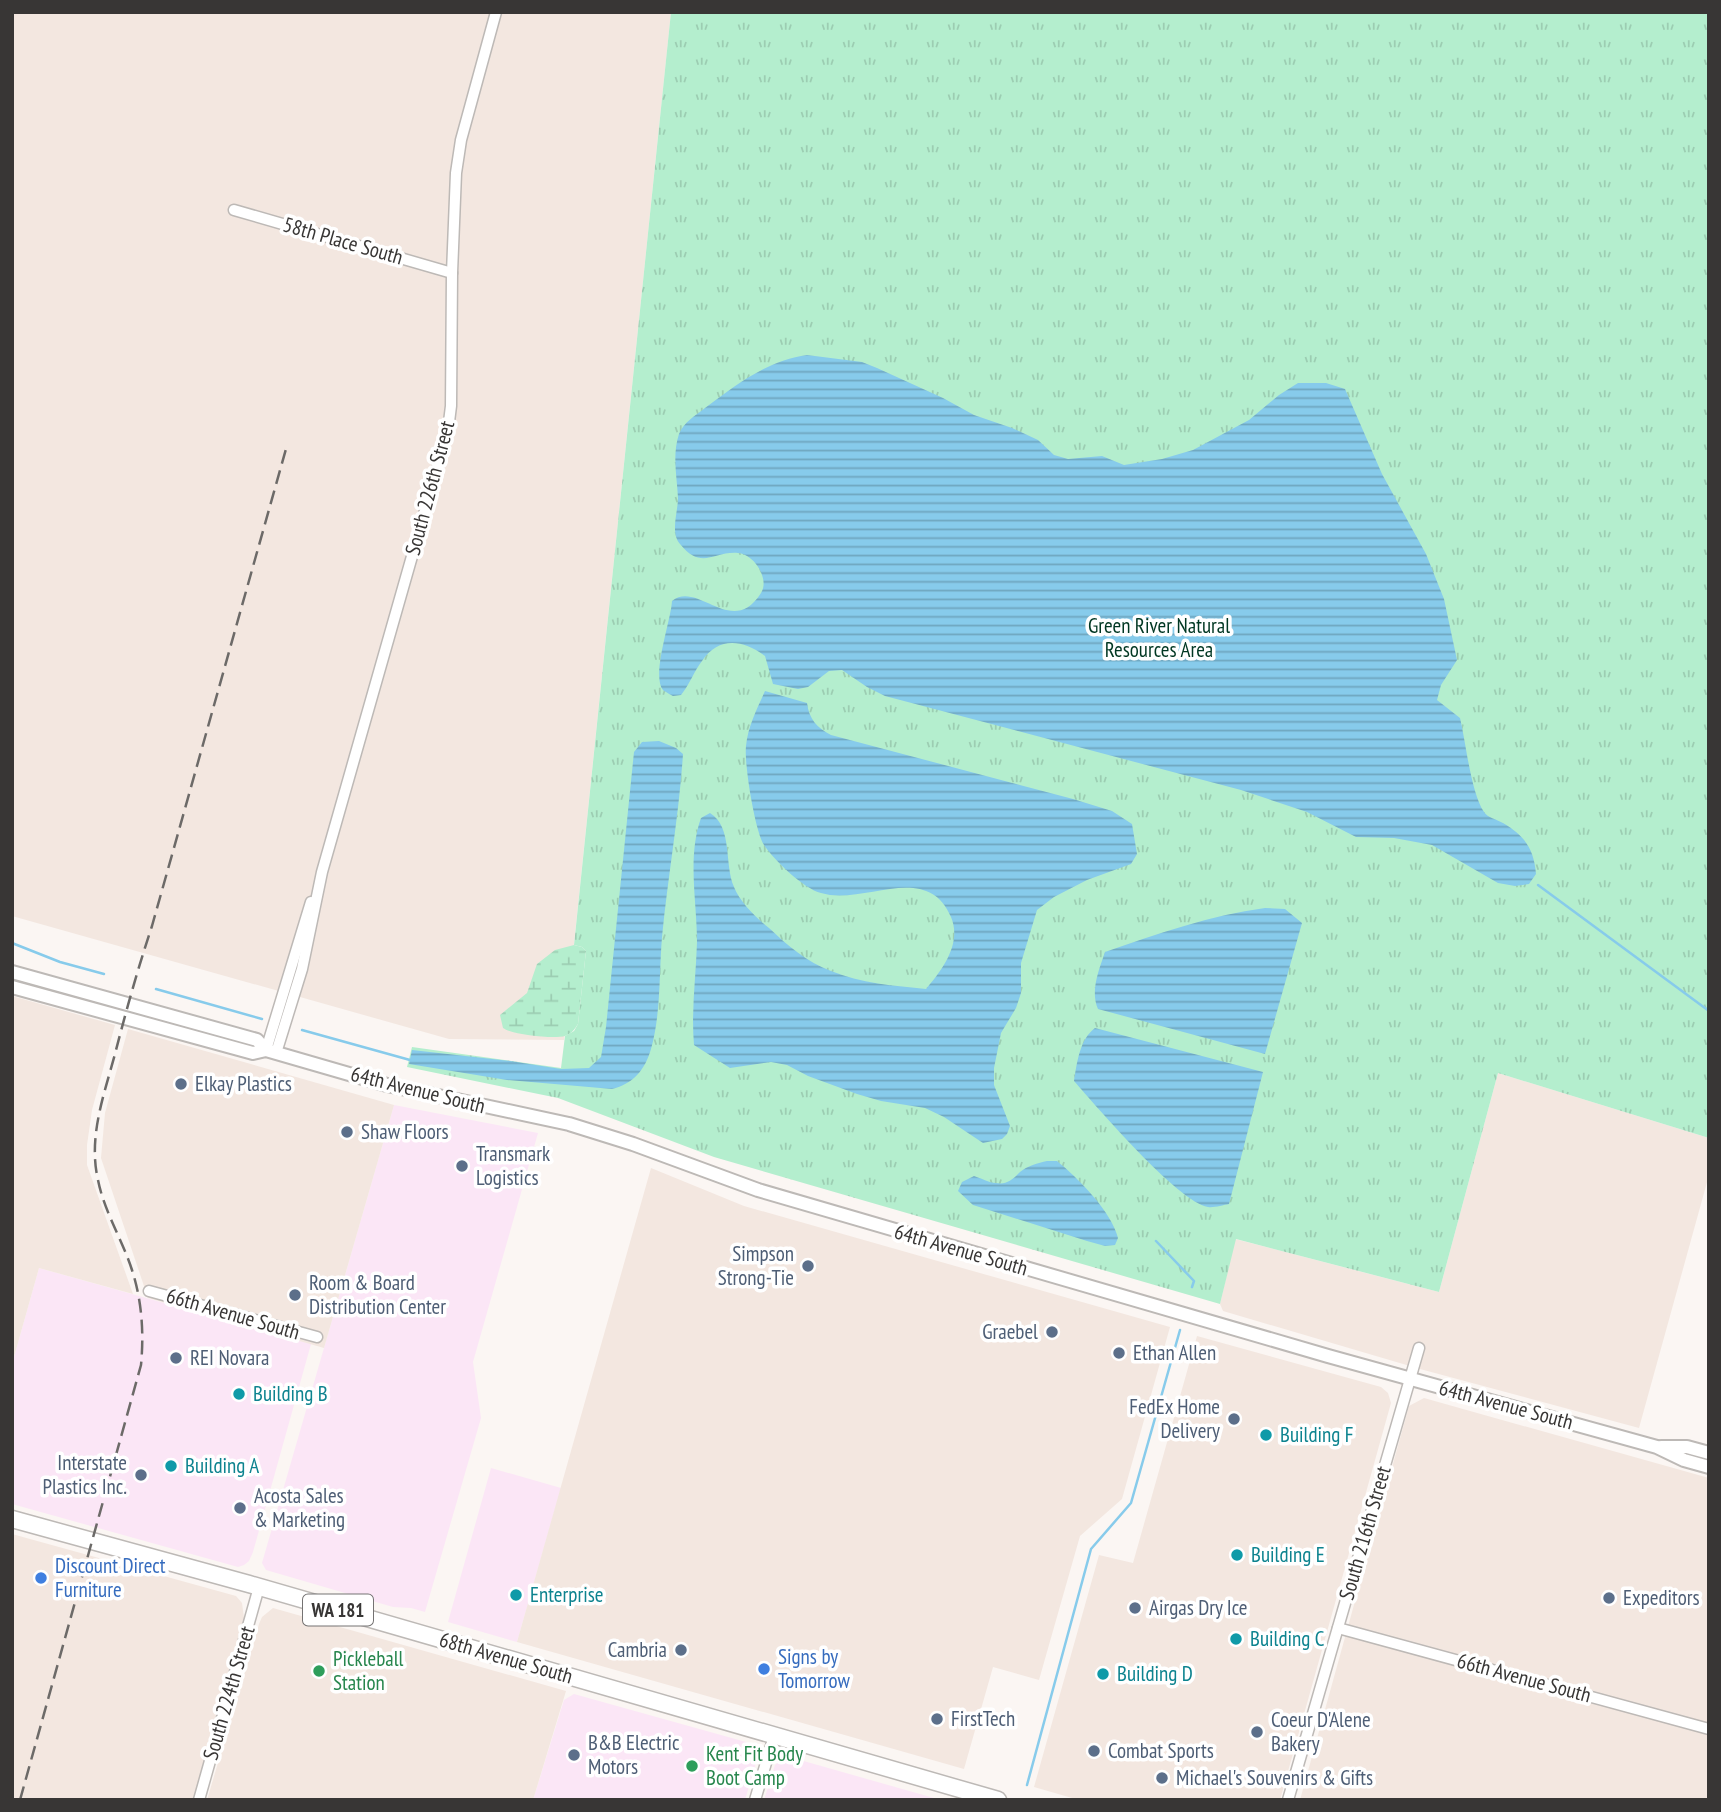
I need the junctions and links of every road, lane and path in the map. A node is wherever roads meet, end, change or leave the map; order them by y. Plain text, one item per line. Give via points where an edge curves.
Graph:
1 (496, 12) edge
2 (234, 210) dead end
3 (452, 273) junction
4 (12, 972) edge
5 (12, 987) edge
6 (271, 1051) junction
7 (149, 1291) dead end
8 (317, 1338) dead end
9 (1419, 1348) dead end
10 (1410, 1379) junction
11 (1657, 1447) junction
12 (1709, 1453) edge
13 (1709, 1467) edge
14 (12, 1519) edge
15 (259, 1587) junction
16 (1338, 1628) junction
17 (1709, 1729) edge
18 (774, 1736) junction
19 (199, 1800) edge
20 (755, 1800) edge
21 (998, 1800) edge
22 (1288, 1800) edge

1 - 3 street, South 226th Street via 461,140
2 - 3 street, 58th Place South
3 - 6 street, South 226th Street via 448,429 322,872 300,932
4 - 6 street, 64th Avenue South via 257,1040
5 - 6 street, 64th Avenue South via 253,1053
6 - 10 street, 64th Avenue South via 398,1087 569,1124 752,1188
7 - 8 street, 66th Avenue South
9 - 10 street, South 216th Street
10 - 11 street, 64th Avenue South
10 - 16 street, South 216th Street
11 - 12 street, 64th Avenue South
11 - 13 street, 64th Avenue South
14 - 15 main road, 68th Avenue South / WA 181
15 - 18 main road, 68th Avenue South / WA 181
15 - 19 street, South 224th Street
16 - 17 street, 66th Avenue South
16 - 22 street, South 216th Street
18 - 20 street
18 - 21 main road, 68th Avenue South / WA 181

